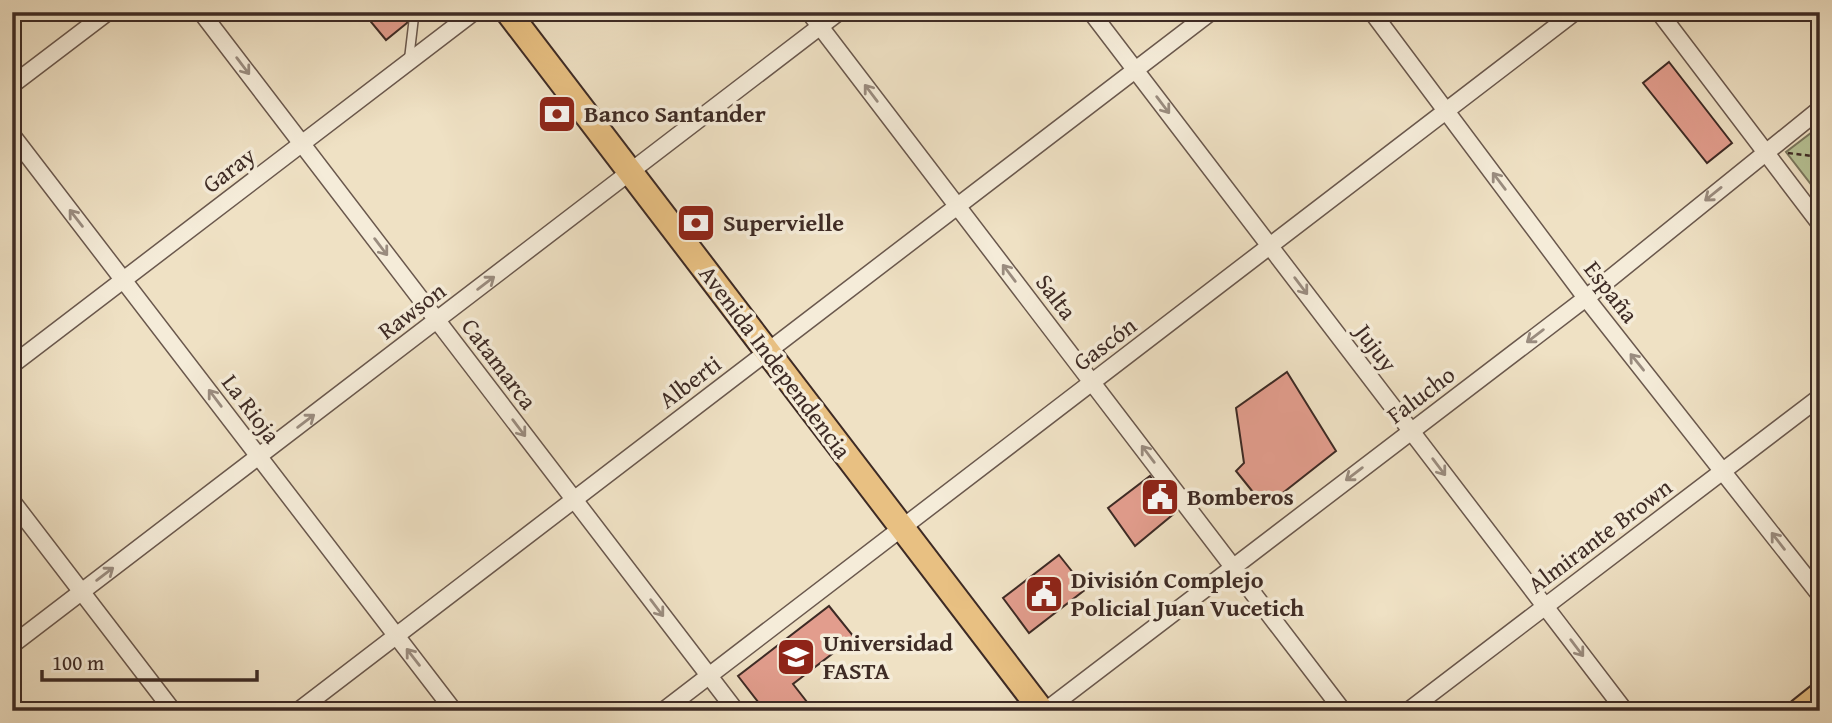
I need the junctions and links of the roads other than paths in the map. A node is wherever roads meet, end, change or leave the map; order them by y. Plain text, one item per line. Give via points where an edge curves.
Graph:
1 (108, 12) edge
2 (201, 12) edge
3 (474, 12) edge
4 (508, 12) edge
5 (809, 12) edge
6 (839, 12) edge
7 (1091, 12) edge
8 (1211, 12) edge
9 (1372, 12) edge
10 (1575, 12) edge
11 (1659, 12) edge
12 (414, 17) dead end
13 (820, 27) junction
14 (408, 62) junction
15 (1135, 70) junction
16 (12, 85) edge
17 (1820, 109) edge
18 (1447, 111) junction
19 (12, 135) edge
20 (302, 144) junction
21 (1766, 151) junction
22 (630, 172) junction
23 (957, 206) junction
24 (1820, 224) edge
25 (1270, 246) junction
26 (124, 280) junction
27 (1586, 298) junction
28 (437, 320) junction
29 (767, 352) junction
30 (12, 365) edge
31 (1093, 382) junction
32 (1820, 397) edge
33 (1411, 431) junction
34 (259, 456) junction
35 (1723, 471) junction
36 (574, 499) junction
37 (12, 501) edge
38 (902, 528) junction
39 (1234, 566) junction
40 (82, 592) junction
41 (1820, 595) edge
42 (1545, 606) junction
43 (397, 635) junction
44 (12, 645) edge
45 (709, 676) junction
46 (1820, 695) edge
47 (173, 711) edge
48 (298, 711) edge
49 (454, 711) edge
50 (663, 711) edge
51 (736, 711) edge
52 (1043, 711) edge
53 (1343, 711) edge
54 (1408, 711) edge
55 (1625, 711) edge
56 (1800, 711) edge

1 - 16 street
2 -> 20 street, Catamarca
3 - 14 street, Garay
4 - 22 main road, Avenida Independencia
5 - 13 street, Salta
6 - 13 street, Rawson
7 - 15 street, Jujuy
8 - 15 street, Alberti
9 - 18 street, España
10 - 18 street, Gascón
11 - 21 street
12 - 14 lane
13 - 22 street, Rawson
23 -> 13 street, Salta
14 - 20 street, Garay
15 - 23 street, Alberti
15 -> 25 street, Jujuy
17 - 21 street, Falucho
18 - 25 street, Gascón
27 -> 18 street, España
26 -> 19 street, La Rioja
20 - 26 street, Garay
20 -> 28 street, Catamarca
21 - 24 street
21 -> 27 street, Falucho
28 -> 22 street, Rawson
22 - 29 main road, Avenida Independencia
23 - 29 street, Alberti
31 -> 23 street, Salta
25 - 31 street, Gascón
25 -> 33 street, Jujuy
26 - 30 street, Garay
34 -> 26 street, La Rioja
27 -> 33 street, Falucho
35 -> 27 street, España
34 -> 28 street, Rawson
28 -> 36 street, Catamarca
29 - 36 street, Alberti
29 - 38 main road, Avenida Independencia
31 - 38 street, Gascón
39 -> 31 street, Salta
32 - 35 street, Almirante Brown
33 -> 39 street, Falucho
33 -> 42 street, Jujuy
40 -> 34 street, Rawson
34 - 43 street, La Rioja
41 -> 35 street, España
35 - 42 street, Almirante Brown
36 - 43 street, Alberti
36 -> 45 street, Catamarca
37 - 40 street
38 - 45 street, Gascón
38 - 52 main road, Avenida Independencia
39 - 52 street, Falucho
39 - 53 street, Salta
40 - 44 street, Rawson
40 - 47 street
42 - 54 street, Almirante Brown
42 -> 55 street, Jujuy
43 - 48 street, Alberti
49 -> 43 street, La Rioja
45 - 50 street, Gascón
45 - 51 street, Catamarca
46 - 56 main road

